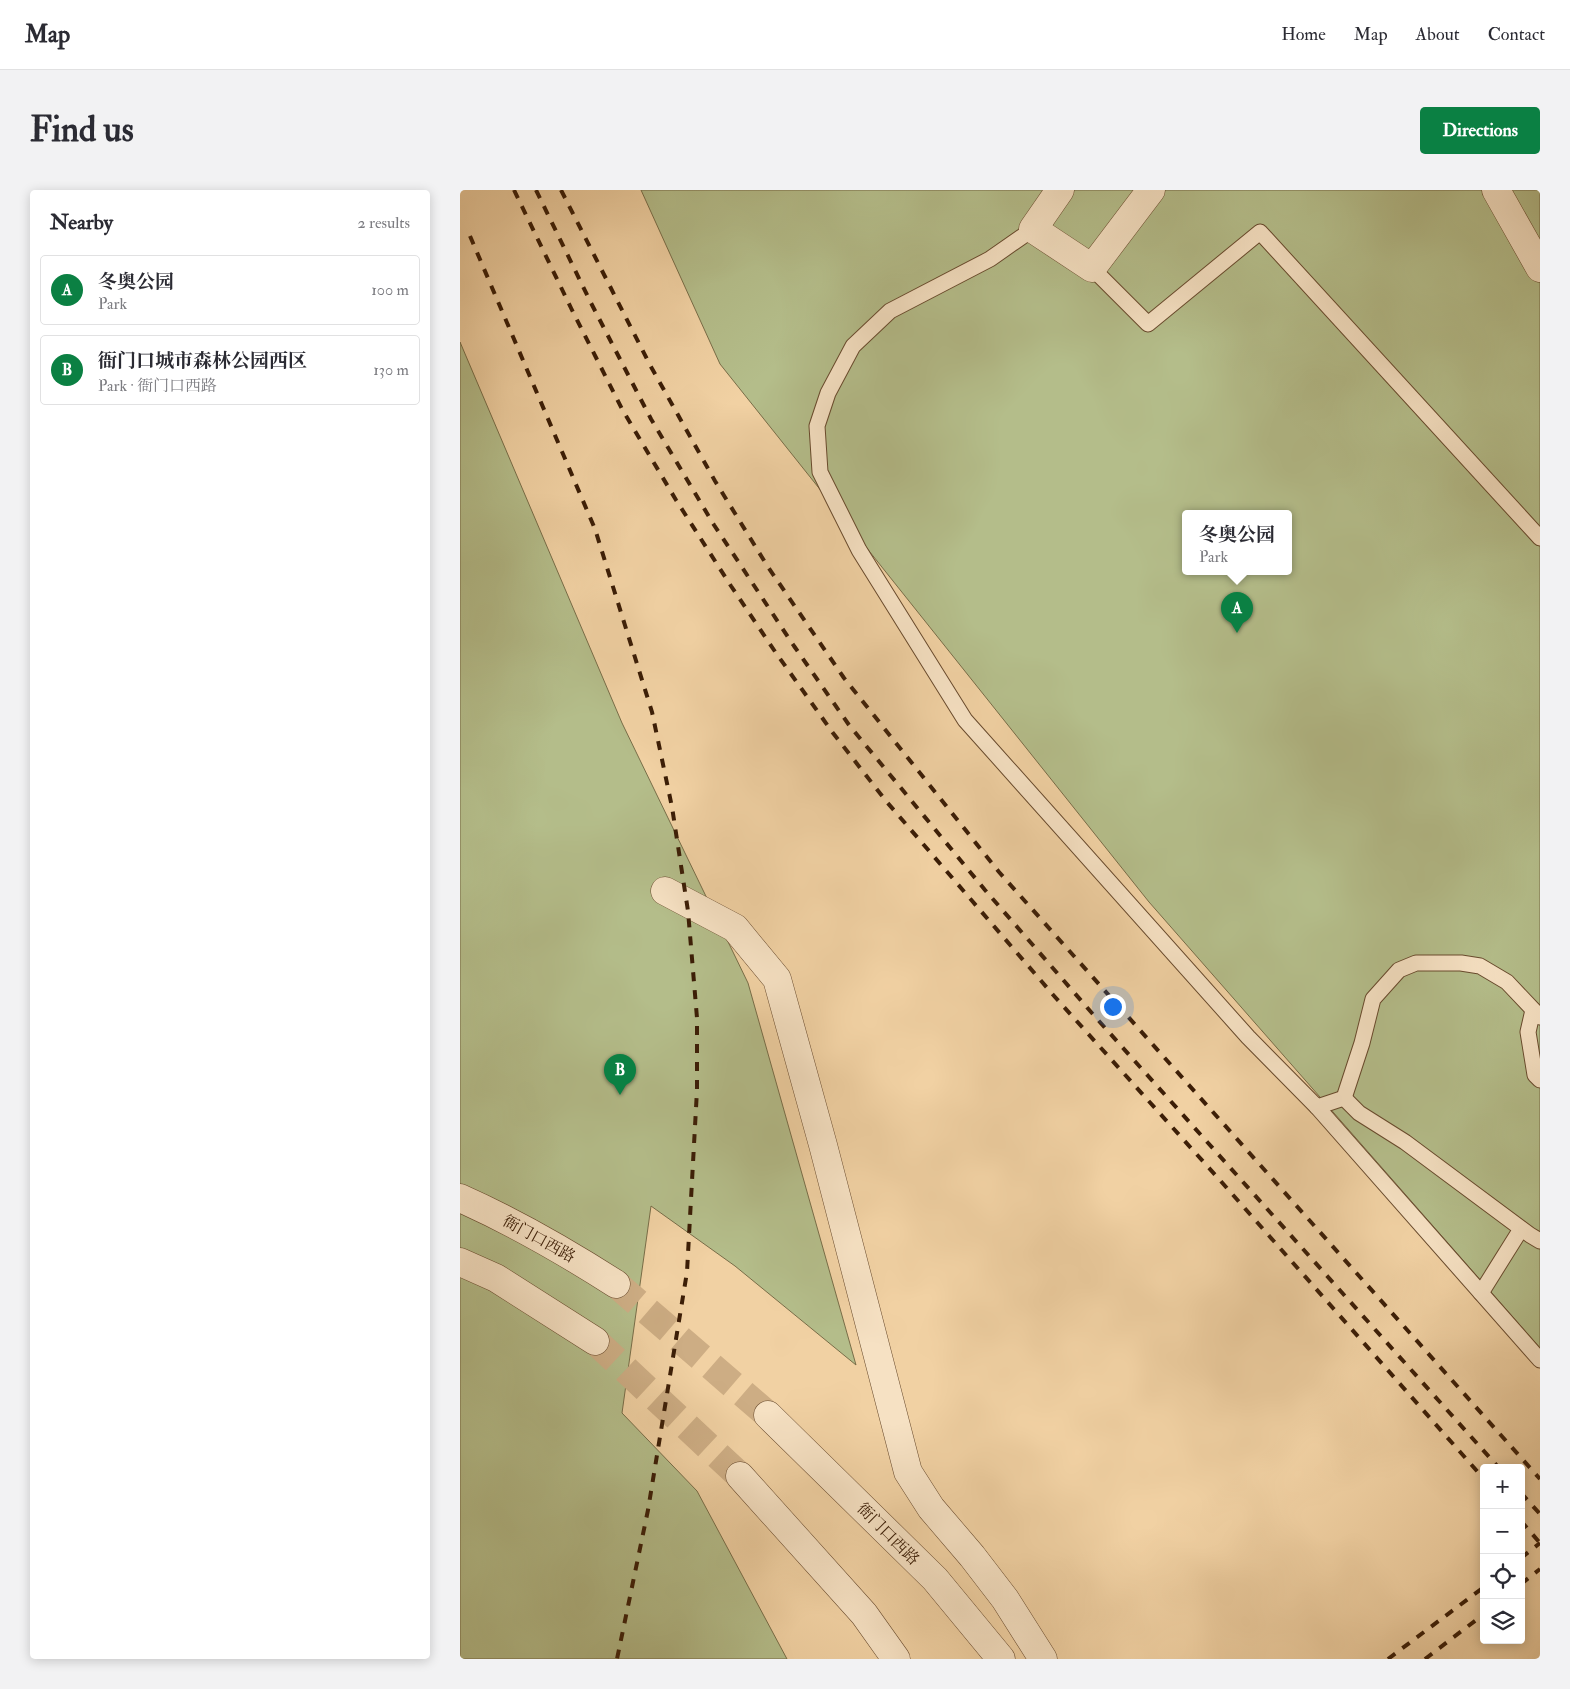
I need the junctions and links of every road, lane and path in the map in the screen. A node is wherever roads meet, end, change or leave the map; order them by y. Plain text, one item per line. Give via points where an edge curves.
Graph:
1 (1060, 190) edge
2 (1151, 190) edge
3 (1496, 190) edge
4 (1032, 229) junction
5 (1092, 268) junction
6 (1540, 268) edge
7 (1540, 538) edge
8 (665, 891) dead end
9 (1536, 1014) edge
10 (1540, 1080) edge
11 (1344, 1098) junction
12 (1317, 1107) junction
13 (460, 1198) edge
14 (1521, 1228) junction
15 (1540, 1241) edge
16 (460, 1262) edge
17 (616, 1284) tunnel mouth
18 (1481, 1293) junction
19 (595, 1341) tunnel mouth
20 (1540, 1360) edge
21 (768, 1415) tunnel mouth
22 (740, 1476) tunnel mouth
23 (896, 1659) edge
24 (1001, 1659) edge
25 (1042, 1659) edge

1 - 4 street
2 - 5 street
3 - 6 street
4 - 5 street
4 - 12 lane via 990,259 890,311 852,346 828,393 817,426 820,472 859,550 964,720 1248,1037
5 - 7 lane via 1148,324 1260,232
8 - 25 street via 736,928 777,979 908,1472 931,1508 1005,1599
9 - 10 lane via 1528,1032 1535,1076
9 - 11 lane via 1507,982 1480,966 1416,963 1398,970 1373,1000
11 - 12 lane
11 - 14 lane via 1359,1113 1405,1142
12 - 18 lane
13 - 17 street, 衙门口西路 via 575,1258
14 - 15 lane
14 - 18 lane
16 - 19 street via 496,1278
18 - 20 lane
21 - 24 street, 衙门口西路 via 935,1579
22 - 23 street via 864,1614

